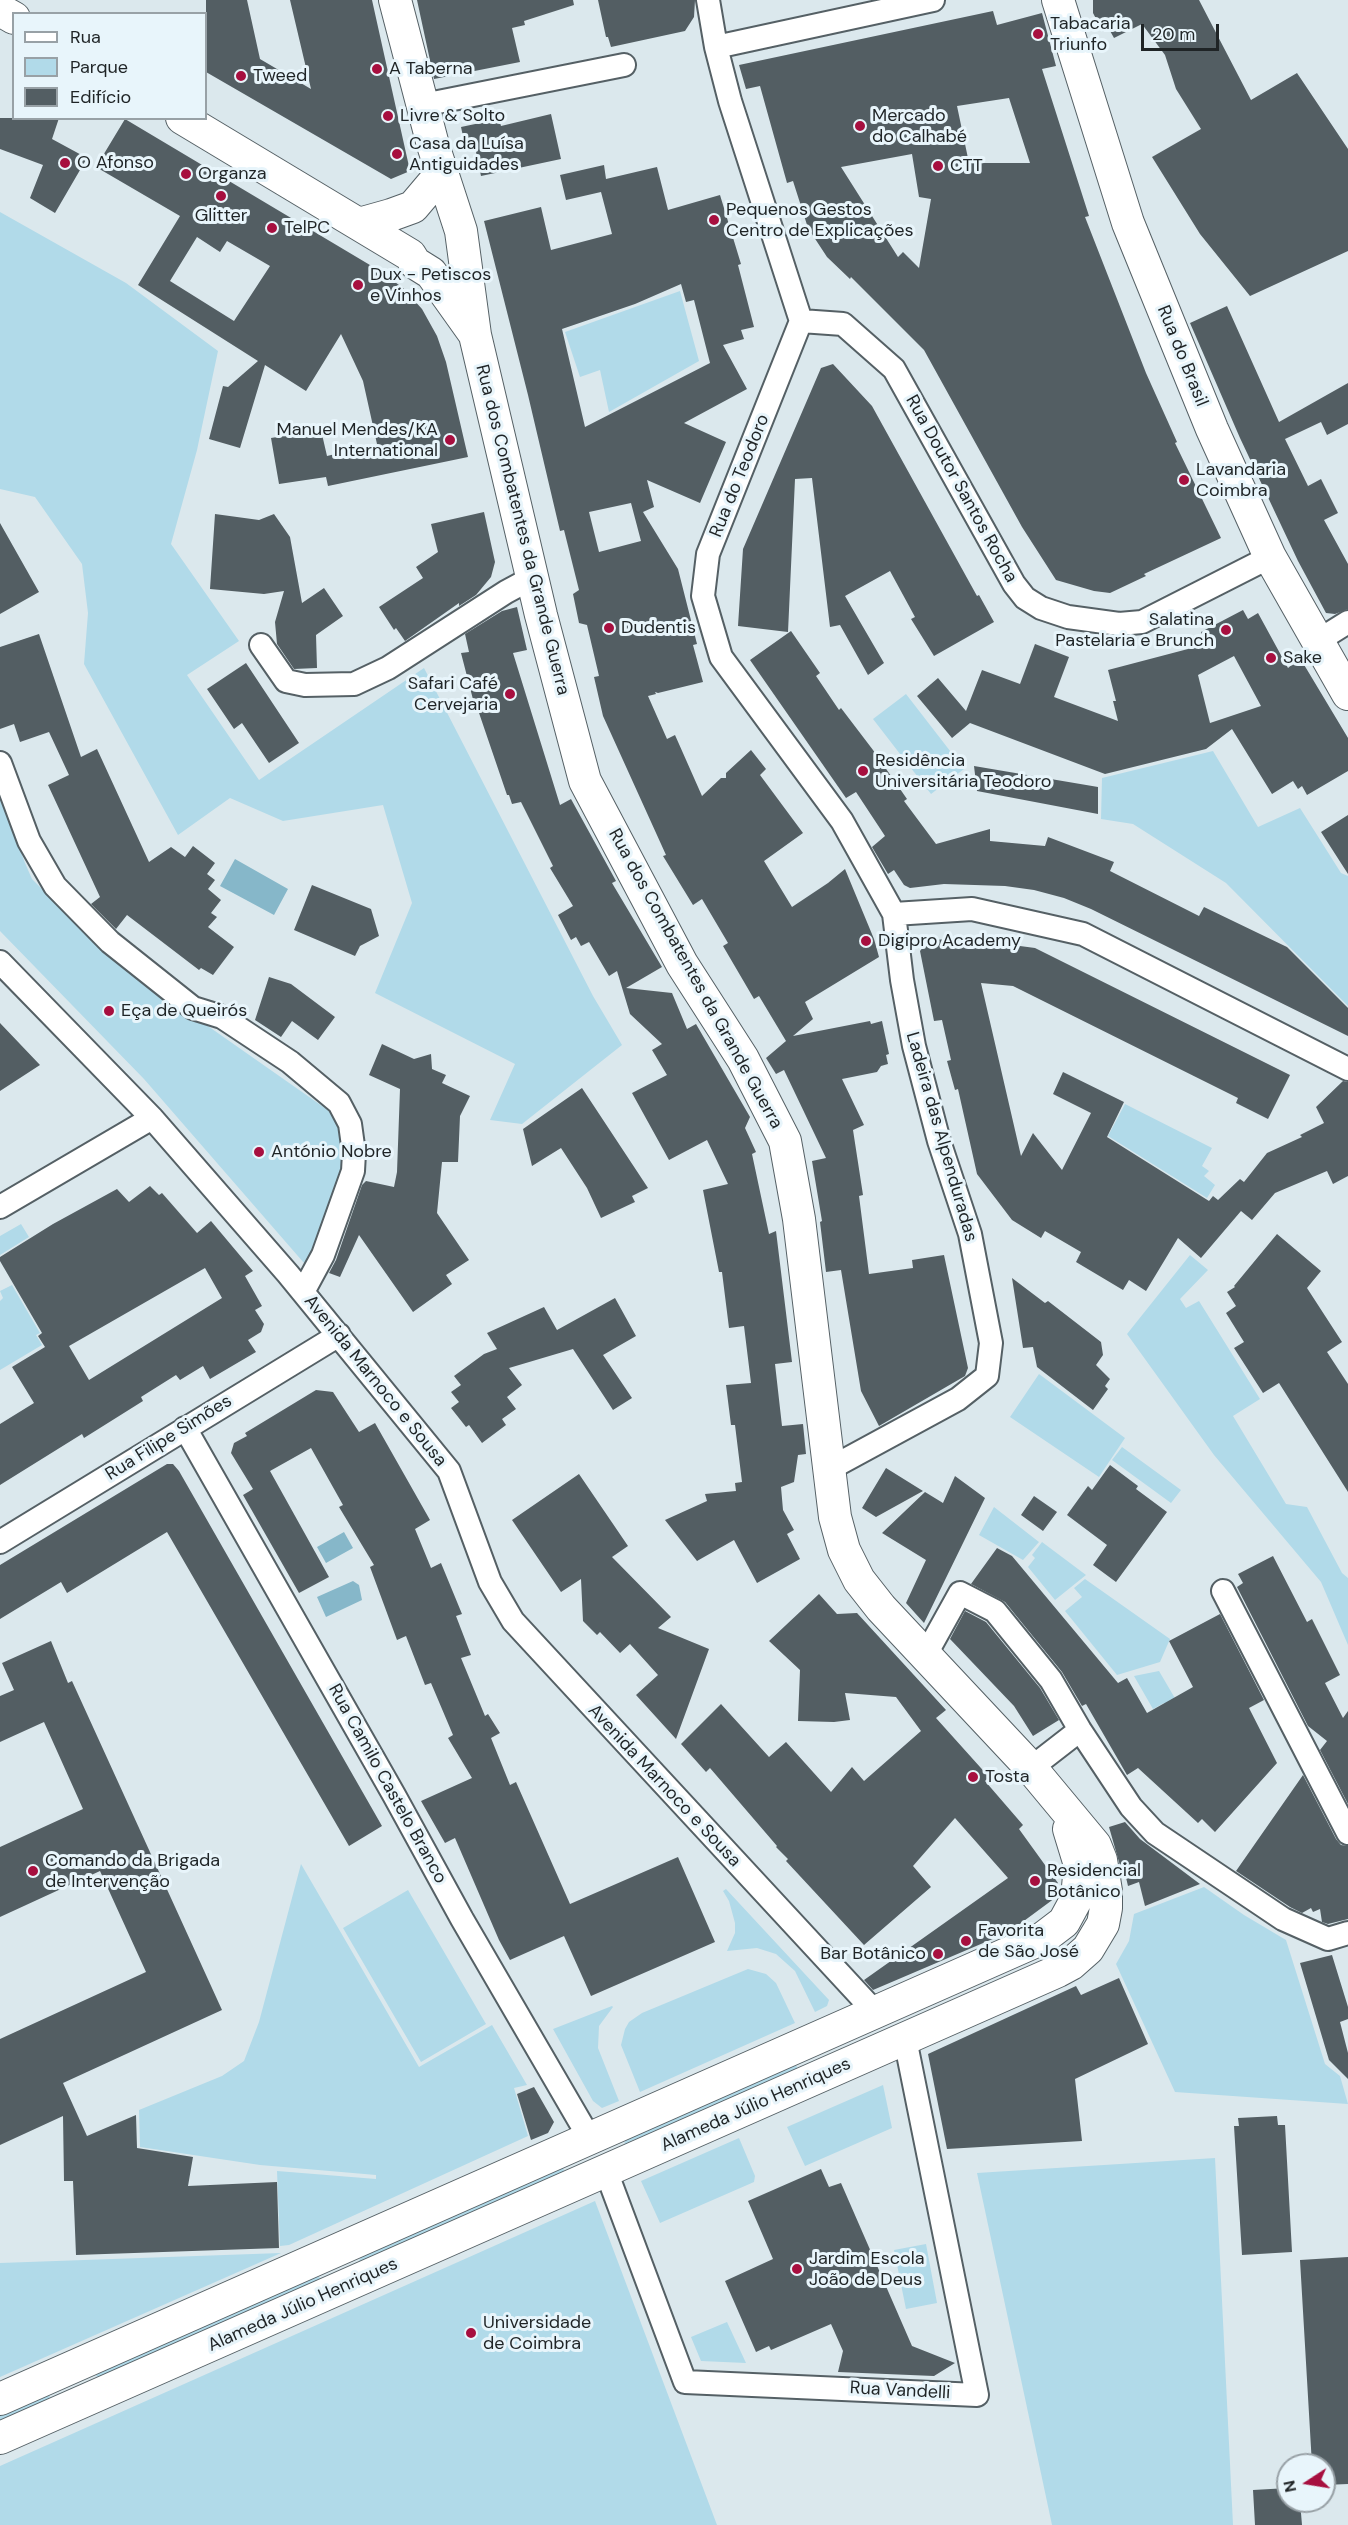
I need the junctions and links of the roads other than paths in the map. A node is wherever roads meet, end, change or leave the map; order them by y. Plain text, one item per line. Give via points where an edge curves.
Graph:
1 (395, 0) edge
2 (708, 0) edge
3 (933, 0) edge
4 (1058, 0) edge
5 (716, 47) junction
6 (624, 65) dead end
7 (423, 105) junction
8 (185, 120) edge
9 (440, 166) junction
10 (358, 224) junction
11 (463, 241) junction
12 (421, 264) junction
13 (801, 321) junction
14 (475, 335) junction
15 (1270, 557) junction
16 (532, 578) junction
17 (1348, 621) edge
18 (1316, 642) junction
19 (261, 645) dead end
20 (1348, 694) edge
21 (0, 763) edge
22 (894, 914) junction
23 (0, 962) edge
24 (1348, 1069) edge
25 (152, 1118) junction
26 (0, 1207) edge
27 (303, 1292) junction
28 (339, 1335) junction
29 (185, 1428) junction
30 (829, 1469) junction
31 (0, 1542) edge
32 (1223, 1591) dead end
33 (925, 1656) junction
34 (1080, 1730) junction
35 (1031, 1768) junction
36 (1059, 1800) junction
37 (1348, 1833) edge
38 (1348, 1933) edge
39 (876, 2013) junction
40 (905, 2039) junction
41 (590, 2139) junction
42 (606, 2171) junction
43 (332, 2253) junction
44 (347, 2286) junction
45 (66, 2370) junction
46 (0, 2399) edge
47 (80, 2403) junction
48 (0, 2438) edge

1 - 7 main road, Rua dos Combatentes da Grande Guerra
2 - 5 street
3 - 5 street
4 - 15 main road, Rua do Brasil via 1128,223 1212,429
5 - 13 street
6 - 7 street
7 - 9 main road, Rua dos Combatentes da Grande Guerra
8 - 10 main road
9 - 10 main road via 435,181 413,207
9 - 11 main road, Rua dos Combatentes da Grande Guerra
10 - 12 main road
11 - 12 main road via 462,258 453,269 439,274
11 - 12 main road via 452,222 445,218 425,220 412,232 409,245
11 - 14 main road, Rua dos Combatentes da Grande Guerra
12 - 14 main road
13 - 15 street, Rua Doutor Santos Rocha via 843,324 894,369 1014,584 1025,598 1041,608 1119,624 1142,622
13 - 22 street, Rua do Teodoro via 708,554 703,596 721,657 843,821
14 - 16 main road, Rua dos Combatentes da Grande Guerra
15 - 18 main road, Rua do Brasil
16 - 19 street via 388,668 354,684 304,686 286,681
16 - 30 main road, Rua dos Combatentes da Grande Guerra via 585,781 682,964 743,1059 785,1141 799,1219
17 - 18 street
18 - 20 main road, Rua do Brasil
21 - 27 street via 29,841 55,886 110,942 193,1008 222,1017 290,1062 339,1103 350,1124 353,1171 323,1255
22 - 24 street via 972,909 1083,934
22 - 30 street, Ladeira das Alpenduradas via 914,1046 939,1142 970,1234 991,1343 987,1376 958,1399
23 - 25 street, Avenida Marnoco e Sousa
25 - 26 street
25 - 27 street, Avenida Marnoco e Sousa
27 - 28 street, Avenida Marnoco e Sousa
28 - 29 street, Rua Filipe Simões
28 - 39 street, Avenida Marnoco e Sousa via 449,1471 490,1582 513,1621
29 - 31 street, Rua Filipe Simões
29 - 41 street, Rua Camilo Castelo Branco
30 - 33 main road, Rua dos Combatentes da Grande Guerra via 835,1517 844,1550 859,1580
32 - 37 street
33 - 34 street via 960,1593 995,1611 1051,1680
33 - 35 main road, Rua dos Combatentes da Grande Guerra
34 - 35 street
34 - 38 street via 1131,1808 1155,1833 1283,1919 1328,1939
35 - 36 main road, Rua dos Combatentes da Grande Guerra
36 - 39 main road, Alameda Júlio Henriques via 1077,1851 1080,1878 1077,1898 1064,1922 1020,1950
36 - 40 main road, Alameda Júlio Henriques via 1095,1845 1101,1860 1106,1908 1096,1937 1071,1964
39 - 40 main road
39 - 41 main road, Alameda Júlio Henriques
40 - 42 main road, Alameda Júlio Henriques
40 - 42 street, Rua Vandelli via 977,2395 686,2382
41 - 42 main road
41 - 43 main road, Alameda Júlio Henriques
42 - 44 main road, Alameda Júlio Henriques
43 - 44 main road
43 - 45 main road, Alameda Júlio Henriques
44 - 47 main road, Alameda Júlio Henriques
45 - 46 main road, Alameda Júlio Henriques
45 - 47 main road
47 - 48 main road, Alameda Júlio Henriques

